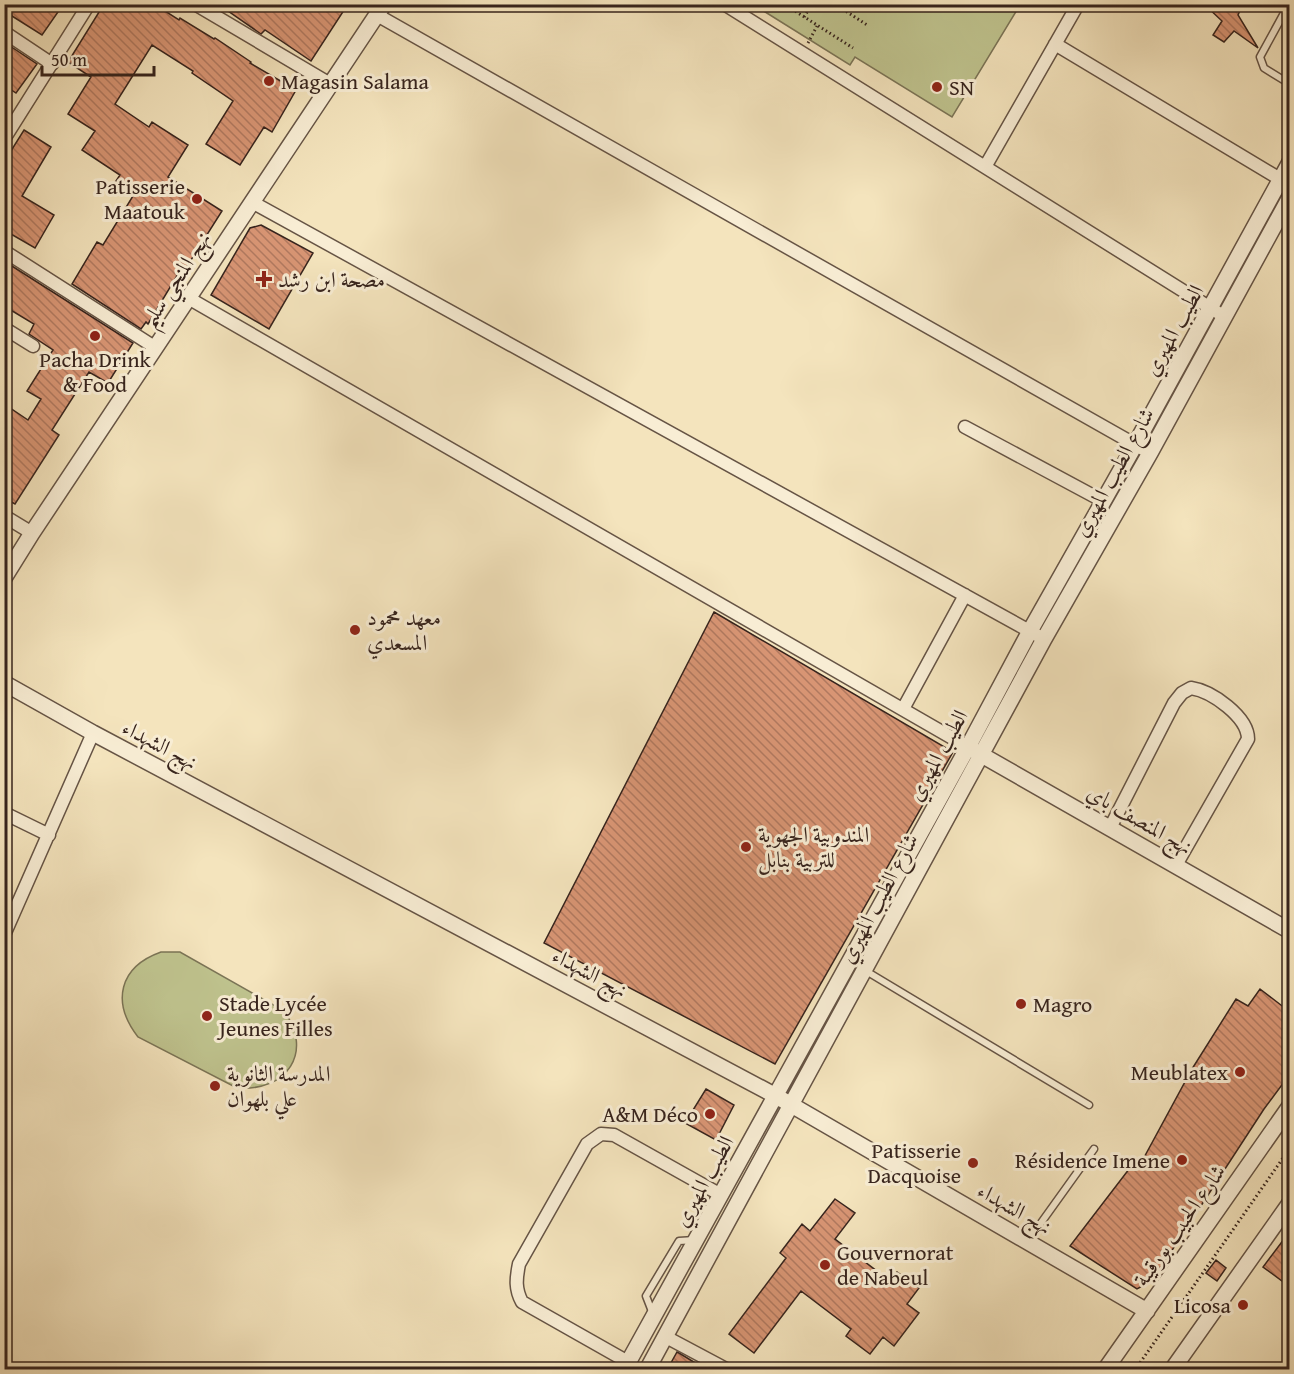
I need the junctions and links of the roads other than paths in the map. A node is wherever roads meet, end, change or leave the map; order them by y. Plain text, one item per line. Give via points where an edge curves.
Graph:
1 (89, 4) edge
2 (195, 4) edge
3 (724, 4) edge
4 (1289, 4) edge
5 (1077, 6) edge
6 (380, 10) edge
7 (4, 32) edge
8 (1054, 44) junction
9 (52, 64) junction
10 (330, 84) junction
11 (1290, 84) edge
12 (5, 137) edge
13 (1290, 162) edge
14 (985, 167) junction
15 (1285, 182) edge
16 (1290, 197) edge
17 (252, 202) junction
18 (4, 251) edge
19 (190, 299) junction
20 (1210, 308) junction
21 (1225, 317) junction
22 (4, 328) edge
23 (33, 346) dead end
24 (156, 348) junction
25 (965, 427) dead end
26 (1135, 445) junction
27 (1150, 453) junction
28 (1103, 501) junction
29 (4, 516) edge
30 (32, 533) junction
31 (4, 578) edge
32 (965, 595) junction
33 (1030, 631) junction
34 (1044, 639) junction
35 (4, 683) edge
36 (903, 709) junction
37 (93, 734) junction
38 (975, 751) junction
39 (4, 813) edge
40 (1110, 828) junction
41 (49, 835) junction
42 (1176, 865) junction
43 (1290, 932) edge
44 (4, 935) edge
45 (865, 970) junction
46 (776, 1096) junction
47 (1089, 1105) dead end
48 (792, 1106) junction
49 (1290, 1106) edge
50 (1094, 1149) dead end
51 (721, 1195) junction
52 (1290, 1203) edge
53 (1027, 1242) junction
54 (1147, 1311) junction
55 (666, 1337) junction
56 (626, 1366) edge
57 (1174, 1369) edge
58 (647, 1370) edge
59 (728, 1370) edge
60 (1104, 1370) edge

1 - 9 street
2 - 10 street
3 - 14 street
4 - 11 lane via 1260,57 1264,68
5 - 8 street
6 - 10 street, نهج المنجي سليم
6 - 26 street
7 - 9 street
8 - 14 street
8 - 15 street
9 - 12 street
10 - 17 street, نهج المنجي سليم
13 - 15 street, الطيب المهيري
14 - 20 street
15 - 20 street, الطيب المهيري
16 - 21 street, شارع الطيب المهيري
17 - 19 street, نهج المنجي سليم
17 - 32 street
18 - 24 street
19 - 24 street, نهج المنجي سليم
19 - 36 street
20 - 21 street
20 - 26 street, الطيب المهيري
21 - 27 street, شارع الطيب المهيري
22 - 23 street
24 - 30 street, نهج المنجي سليم
25 - 28 street
26 - 27 street
26 - 28 street, الطيب المهيري
27 - 34 street, شارع الطيب المهيري
28 - 33 street, الطيب المهيري
29 - 30 street
30 - 31 street, نهج المنجي سليم
32 - 33 street
32 - 36 street
33 - 34 street
33 - 38 street, الطيب المهيري
34 - 38 street, شارع الطيب المهيري
35 - 37 street, نهج الشهداء
36 - 38 street
37 - 41 street
37 - 46 street, نهج الشهداء
38 - 40 street, نهج المنصف باي
38 - 45 street, شارع الطيب المهيري
38 - 46 street, الطيب المهيري
39 - 41 street
40 - 42 street, نهج المنصف باي
40 - 42 street via 1182,693 1191,688 1217,700 1244,722 1248,739
41 - 44 street
42 - 43 street, نهج المنصف باي
45 - 47 lane
45 - 48 street, شارع الطيب المهيري
46 - 48 street, نهج الشهداء
46 - 51 street, الطيب المهيري
48 - 53 street, نهج الشهداء
48 - 55 street, شارع الطيب المهيري
49 - 54 street, شارع الحبيب بورقيبة
50 - 53 lane
51 - 56 street, الطيب المهيري
51 - 56 street via 614,1135 601,1134 587,1144 519,1264 516,1280 522,1302
52 - 57 street
53 - 54 street, نهج الشهداء
54 - 60 street, شارع الحبيب بورقيبة
55 - 58 street, شارع الطيب المهيري
55 - 59 street

